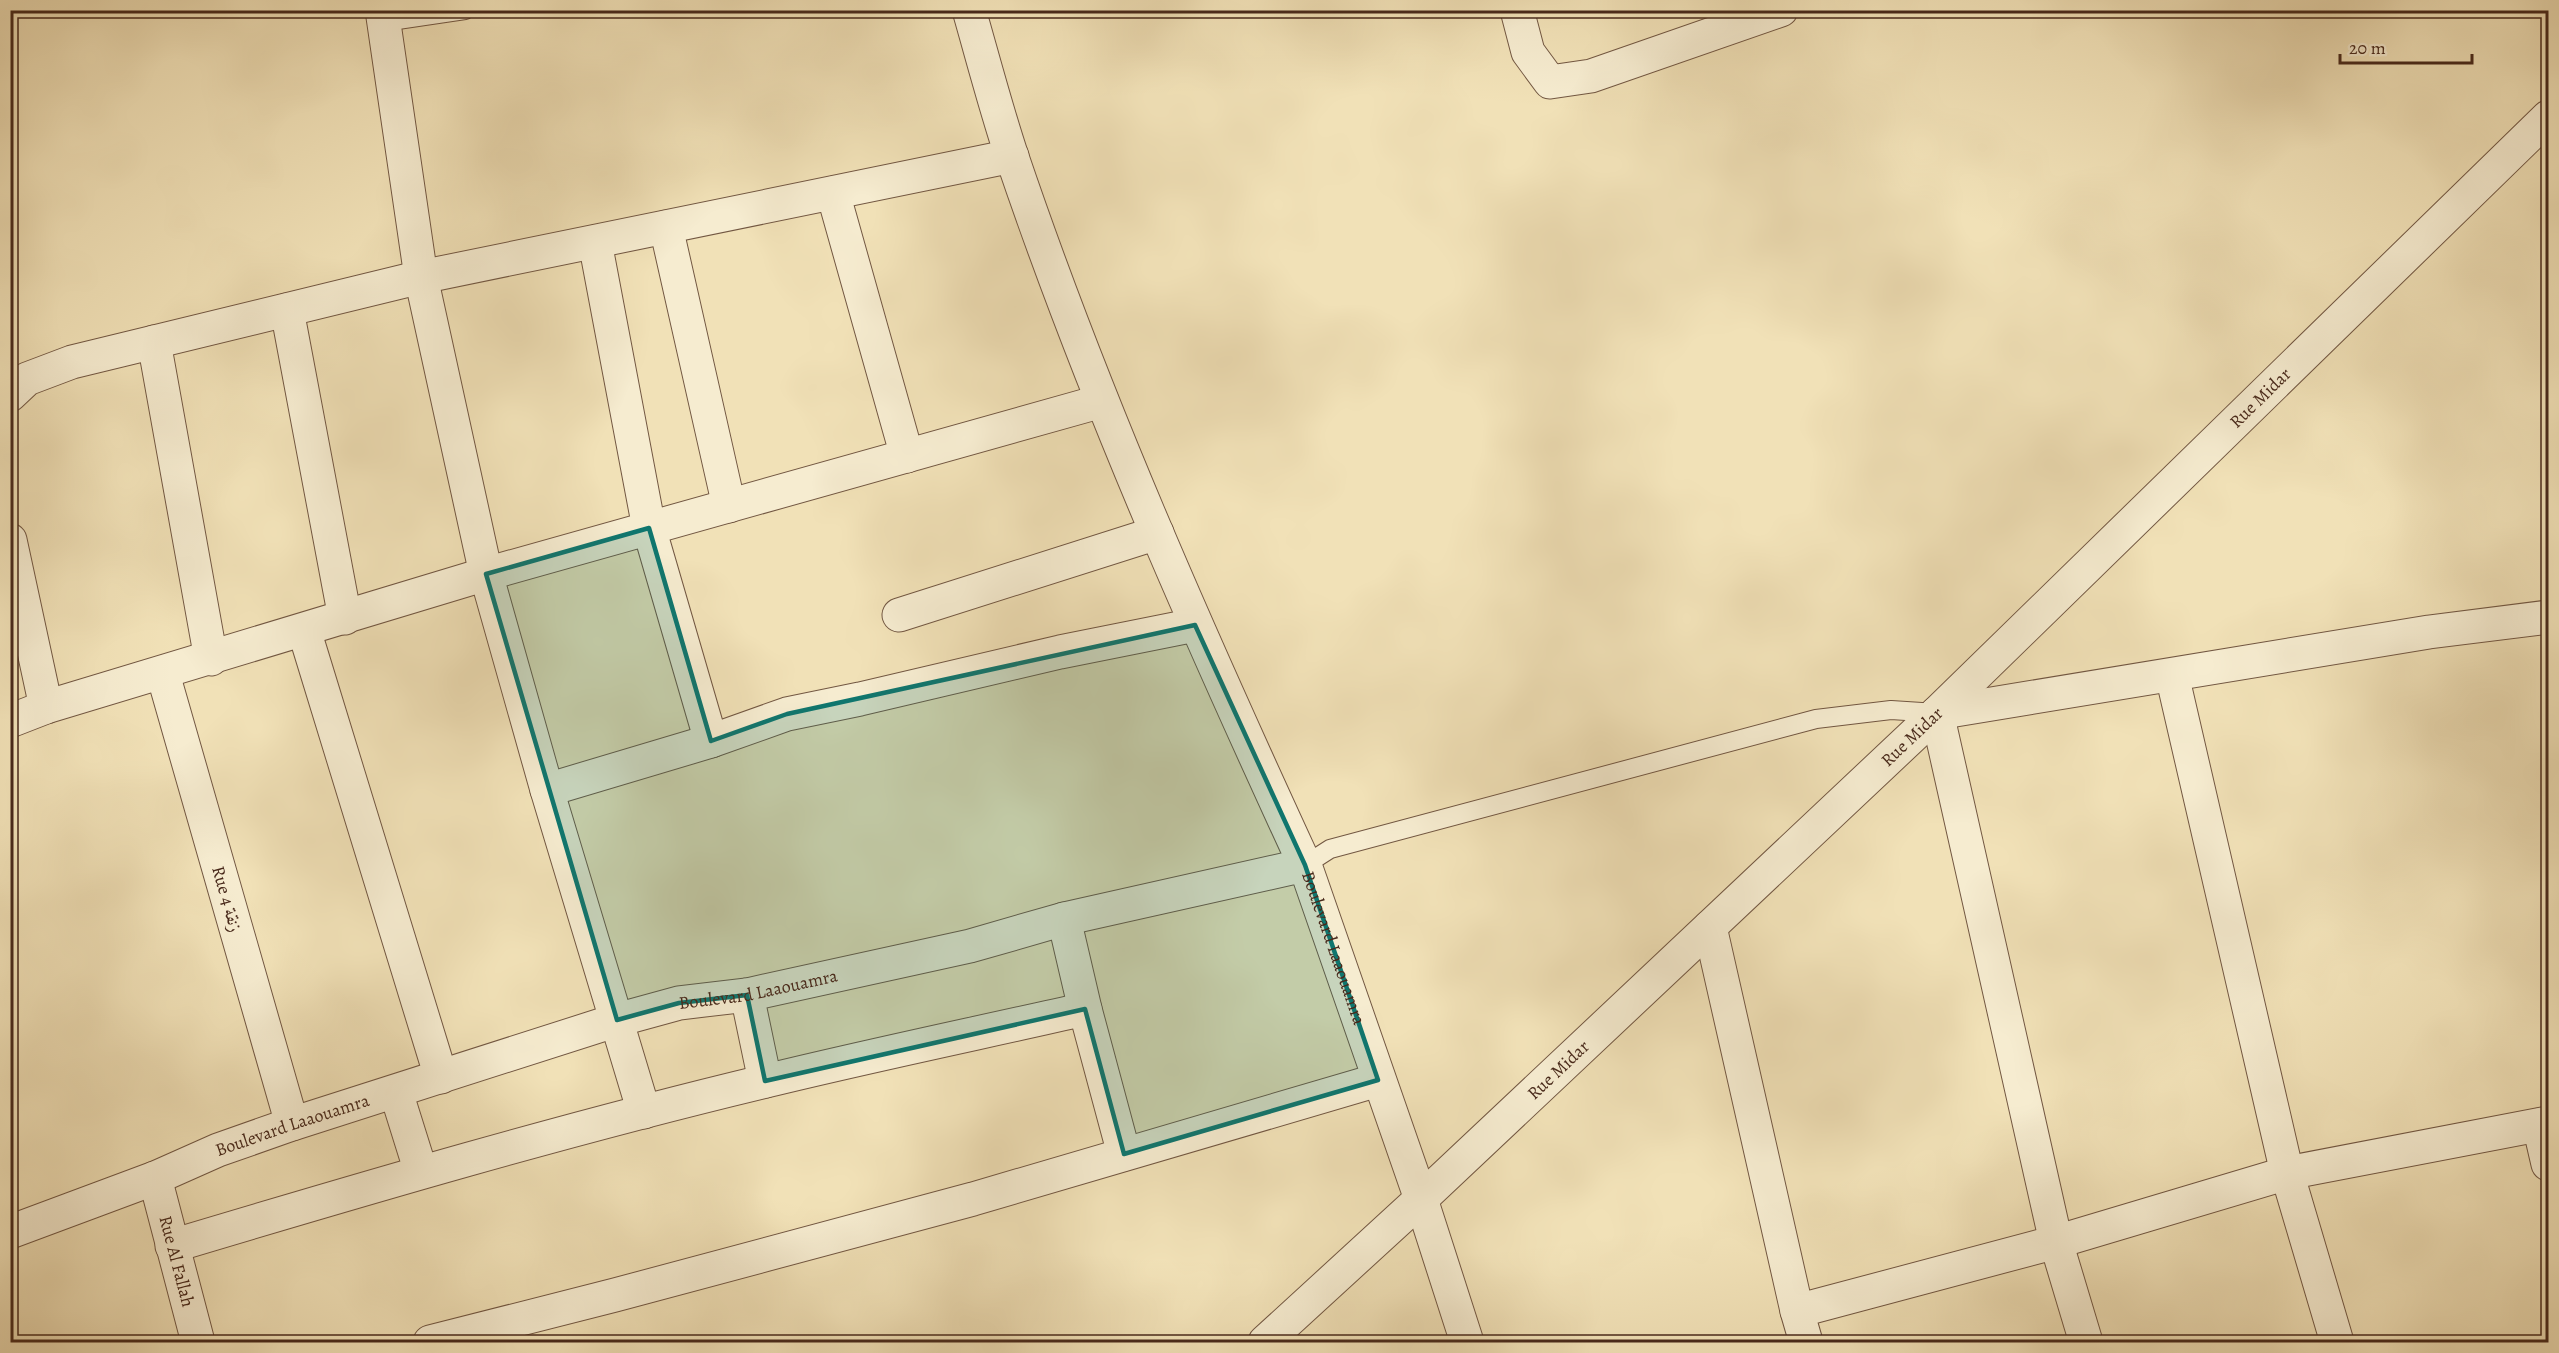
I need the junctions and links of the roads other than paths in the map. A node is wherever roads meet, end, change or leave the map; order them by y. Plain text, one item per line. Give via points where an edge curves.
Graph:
1 (465, 10) edge
2 (1517, 10) edge
3 (1781, 10) edge
4 (969, 11) edge
5 (383, 16) edge
6 (2548, 117) edge
7 (1012, 156) junction
8 (833, 193) junction
9 (666, 227) junction
10 (595, 242) junction
11 (421, 277) junction
12 (287, 310) junction
13 (154, 342) junction
14 (10, 395) edge
15 (1102, 401) junction
16 (907, 456) junction
17 (729, 506) junction
18 (649, 528) junction
19 (1157, 533) junction
20 (10, 540) edge
21 (486, 574) junction
22 (899, 615) dead end
23 (2548, 617) edge
24 (345, 618) junction
25 (1195, 625) junction
26 (304, 630) junction
27 (211, 659) junction
28 (163, 674) junction
29 (2172, 675) junction
30 (46, 707) junction
31 (1937, 713) junction
32 (10, 721) edge
33 (711, 741) junction
34 (547, 790) junction
35 (1305, 865) junction
36 (1064, 919) junction
37 (1710, 927) junction
38 (747, 995) junction
39 (1085, 1009) junction
40 (617, 1020) junction
41 (441, 1077) junction
42 (1378, 1080) junction
43 (765, 1081) junction
44 (396, 1092) junction
45 (644, 1112) junction
46 (292, 1124) junction
47 (2544, 1124) edge
48 (1124, 1154) junction
49 (2548, 1164) edge
50 (421, 1172) junction
51 (2287, 1173) junction
52 (155, 1178) junction
53 (1421, 1199) junction
54 (10, 1232) edge
55 (2056, 1242) junction
56 (172, 1246) junction
57 (1797, 1311) junction
58 (198, 1342) edge
59 (430, 1342) edge
60 (1265, 1342) edge
61 (1467, 1342) edge
62 (1806, 1342) edge
63 (2086, 1342) edge
64 (2337, 1342) edge

1 - 5 lane
2 - 3 street via 1528,52 1550,82 1591,76
4 - 7 street
5 - 11 street
6 - 31 street, Rue Midar
7 - 8 street
7 - 15 street
8 - 9 street
8 - 16 street
9 - 10 street
9 - 17 street
10 - 11 street
10 - 18 street
11 - 12 street
11 - 21 street
12 - 13 street
12 - 24 street
13 - 14 street via 72,362 27,379
13 - 27 street
15 - 16 street
15 - 19 street
16 - 17 street
17 - 18 street
18 - 21 street
18 - 33 street
19 - 22 street
19 - 25 street
20 - 30 street
21 - 24 street
21 - 34 street
23 - 29 street via 2429,632
24 - 26 street
25 - 33 street via 787,714
25 - 35 street
26 - 27 street
26 - 41 street
27 - 28 street
28 - 30 street
28 - 46 street, Rue 4 زنقة
29 - 31 street
29 - 51 street
30 - 32 street
31 - 35 lane via 1891,710 1816,719 1330,849
31 - 37 street, Rue Midar
31 - 55 street
33 - 34 street
34 - 40 street
35 - 36 street, Boulevard Laaouamra
35 - 42 street, Boulevard Laaouamra
36 - 38 street, Boulevard Laaouamra via 970,945
36 - 39 street
37 - 53 street, Rue Midar
37 - 57 street
38 - 40 street, Boulevard Laaouamra via 679,1003
38 - 43 street
39 - 43 street
39 - 48 street
40 - 41 street, Boulevard Laaouamra
40 - 45 street
41 - 44 street, Boulevard Laaouamra
42 - 48 street
42 - 53 street, Boulevard Laaouamra
43 - 45 street
44 - 46 street, Boulevard Laaouamra
44 - 50 street
45 - 50 street
46 - 52 street, Boulevard Laaouamra
47 - 49 street
47 - 51 street
48 - 59 street via 615,1295
50 - 56 street
51 - 55 street
51 - 64 street
52 - 54 street, Boulevard Laaouamra
52 - 56 street, Rue Al Fallah
53 - 60 street, Rue Midar
53 - 61 street, Boulevard Laaouamra
55 - 57 street
55 - 63 street
56 - 58 street, Rue Al Fallah
57 - 62 street

